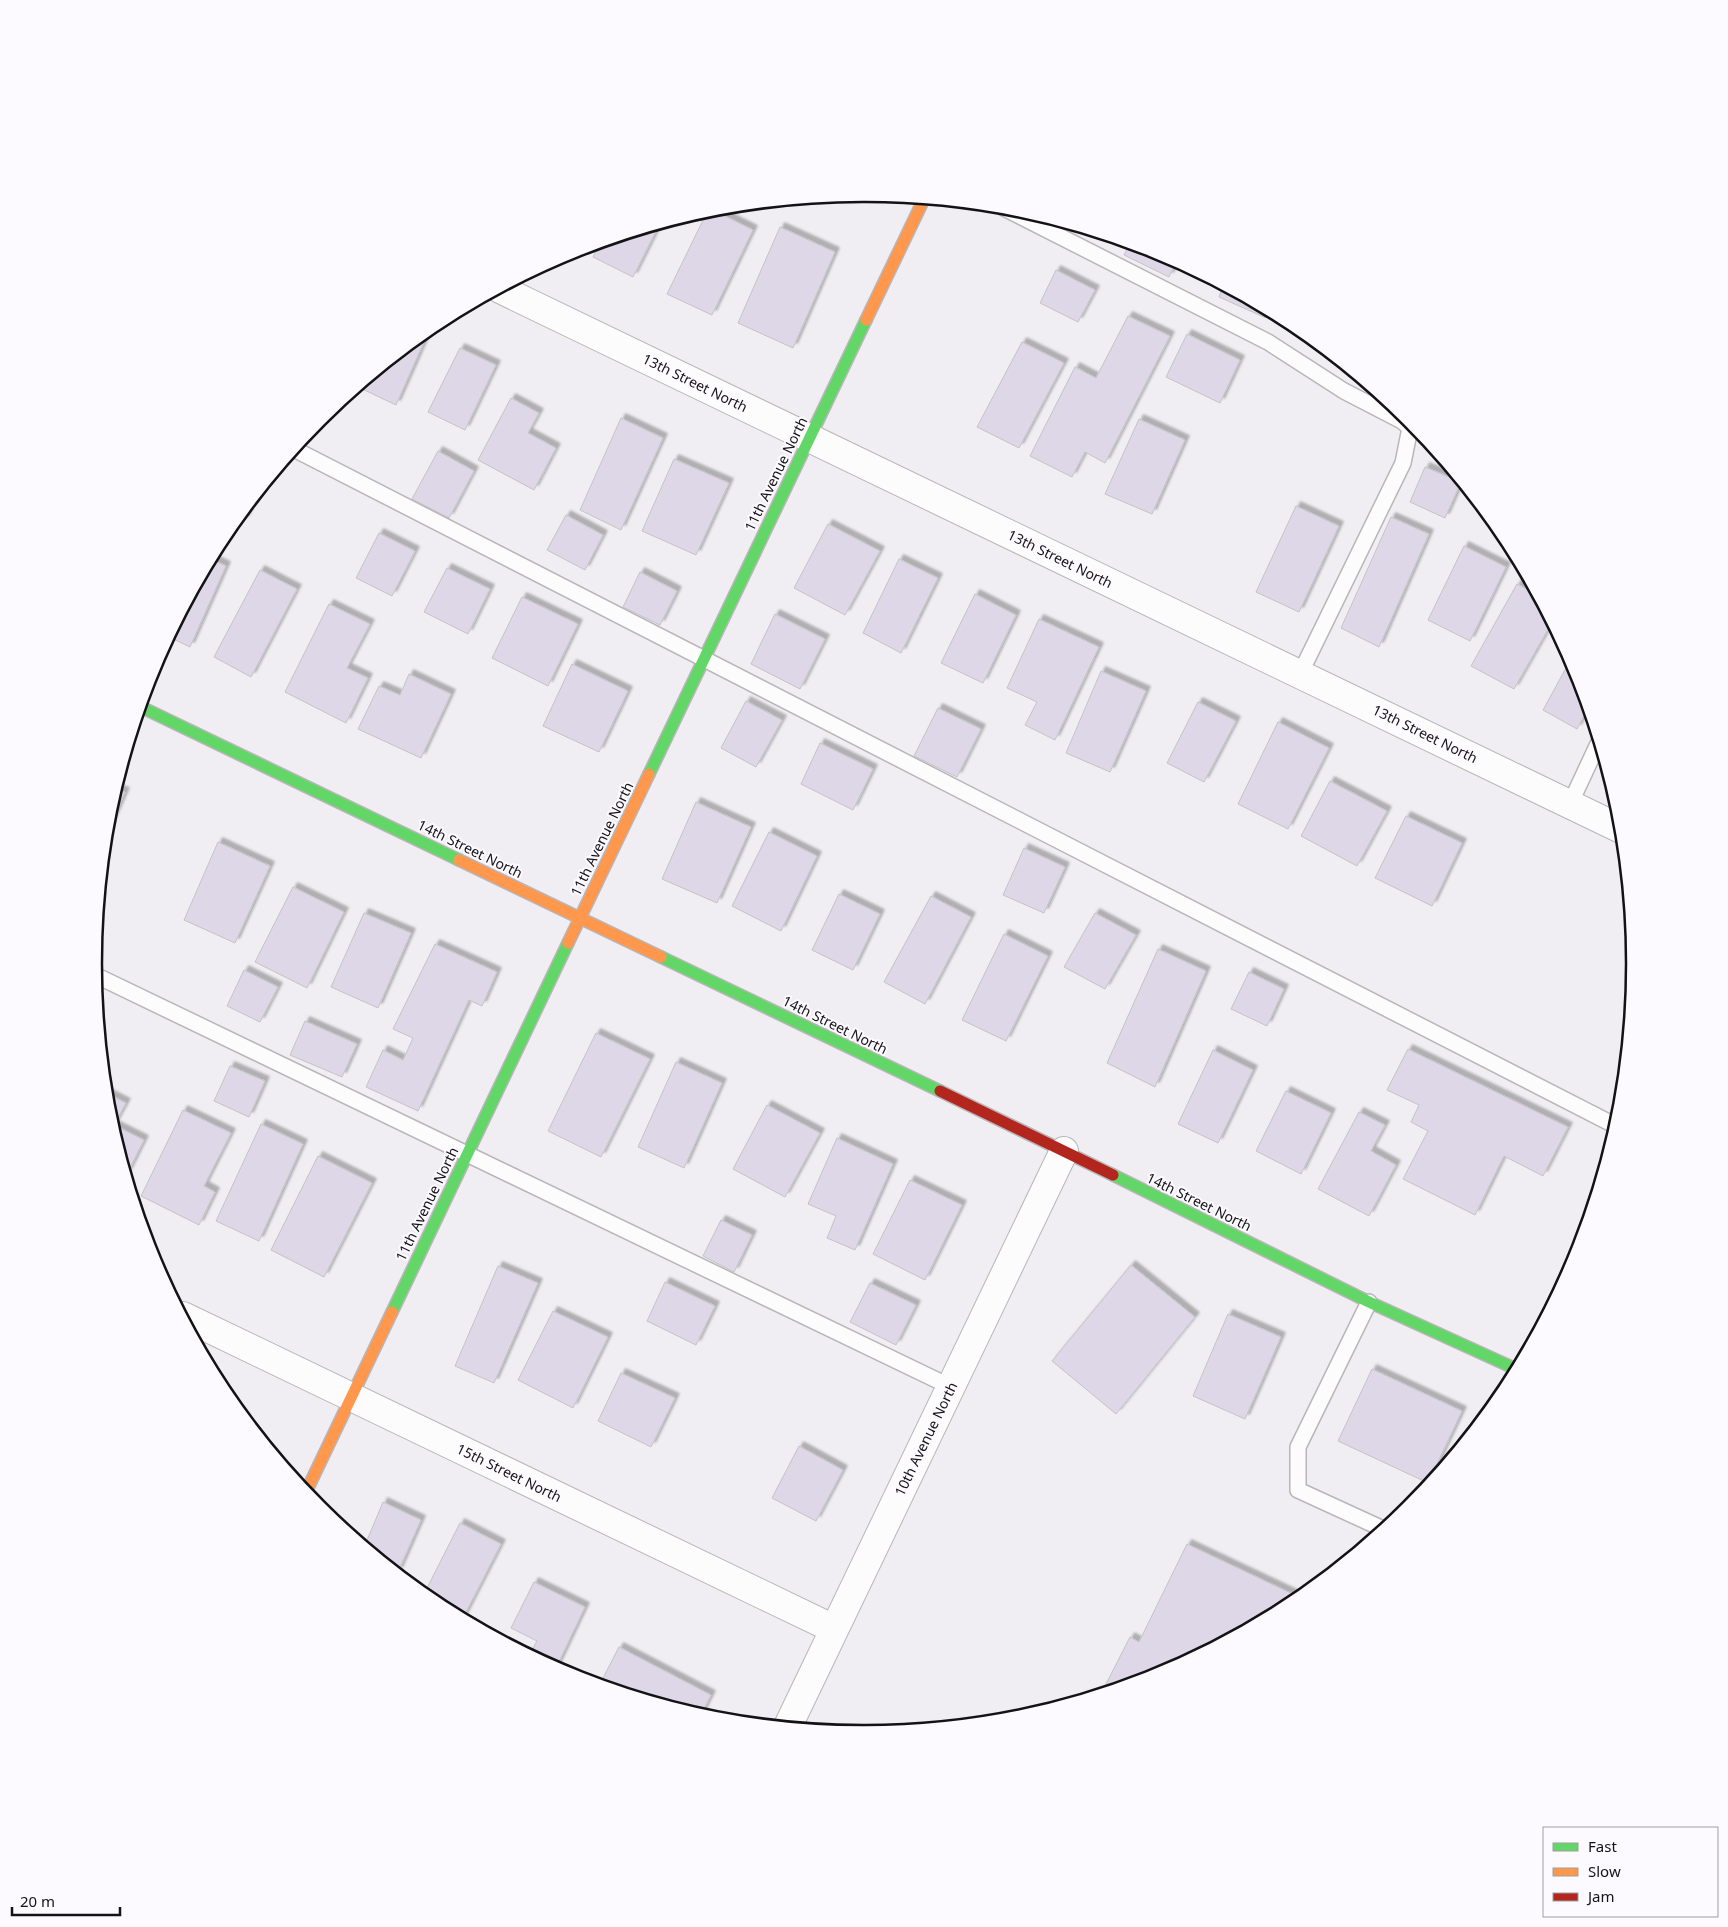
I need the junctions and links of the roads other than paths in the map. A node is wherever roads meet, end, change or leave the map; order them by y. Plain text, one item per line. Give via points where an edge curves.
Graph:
1 (921, 205) edge
2 (1029, 221) edge
3 (506, 292) edge
4 (1392, 416) edge
5 (1410, 433) edge
6 (810, 438) junction
7 (300, 452) edge
8 (704, 660) junction
9 (1300, 674) junction
10 (146, 710) edge
11 (1595, 750) edge
12 (1570, 804) junction
13 (1613, 825) edge
14 (580, 918) junction
15 (103, 979) edge
16 (1609, 1122) edge
17 (1064, 1151) junction
18 (467, 1154) junction
19 (1369, 1302) junction
20 (192, 1320) edge
21 (1510, 1366) edge
22 (951, 1387) junction
23 (352, 1397) junction
24 (309, 1485) edge
25 (1377, 1526) edge
26 (834, 1630) junction
27 (791, 1721) edge

1 - 6 street, 11th Avenue North
2 - 4 lane via 1268,342
3 - 6 street, 13th Street North
5 - 9 lane via 1403,463
6 - 8 street, 11th Avenue North
6 - 9 street, 13th Street North
7 - 8 lane
8 - 14 street, 11th Avenue North
8 - 16 lane
9 - 12 street, 13th Street North
10 - 14 street, 14th Street North
11 - 12 lane
12 - 13 street, 13th Street North
14 - 17 street, 14th Street North
14 - 18 street, 11th Avenue North
15 - 18 lane
17 - 19 street, 14th Street North
17 - 22 street, 10th Avenue North
18 - 22 lane
18 - 23 street, 11th Avenue North
19 - 21 street, 14th Street North
19 - 25 lane via 1298,1446 1298,1490
20 - 23 street, 15th Street North
22 - 26 street, 10th Avenue North
23 - 24 street, 11th Avenue North
23 - 26 street, 15th Street North
26 - 27 street, 10th Avenue North

